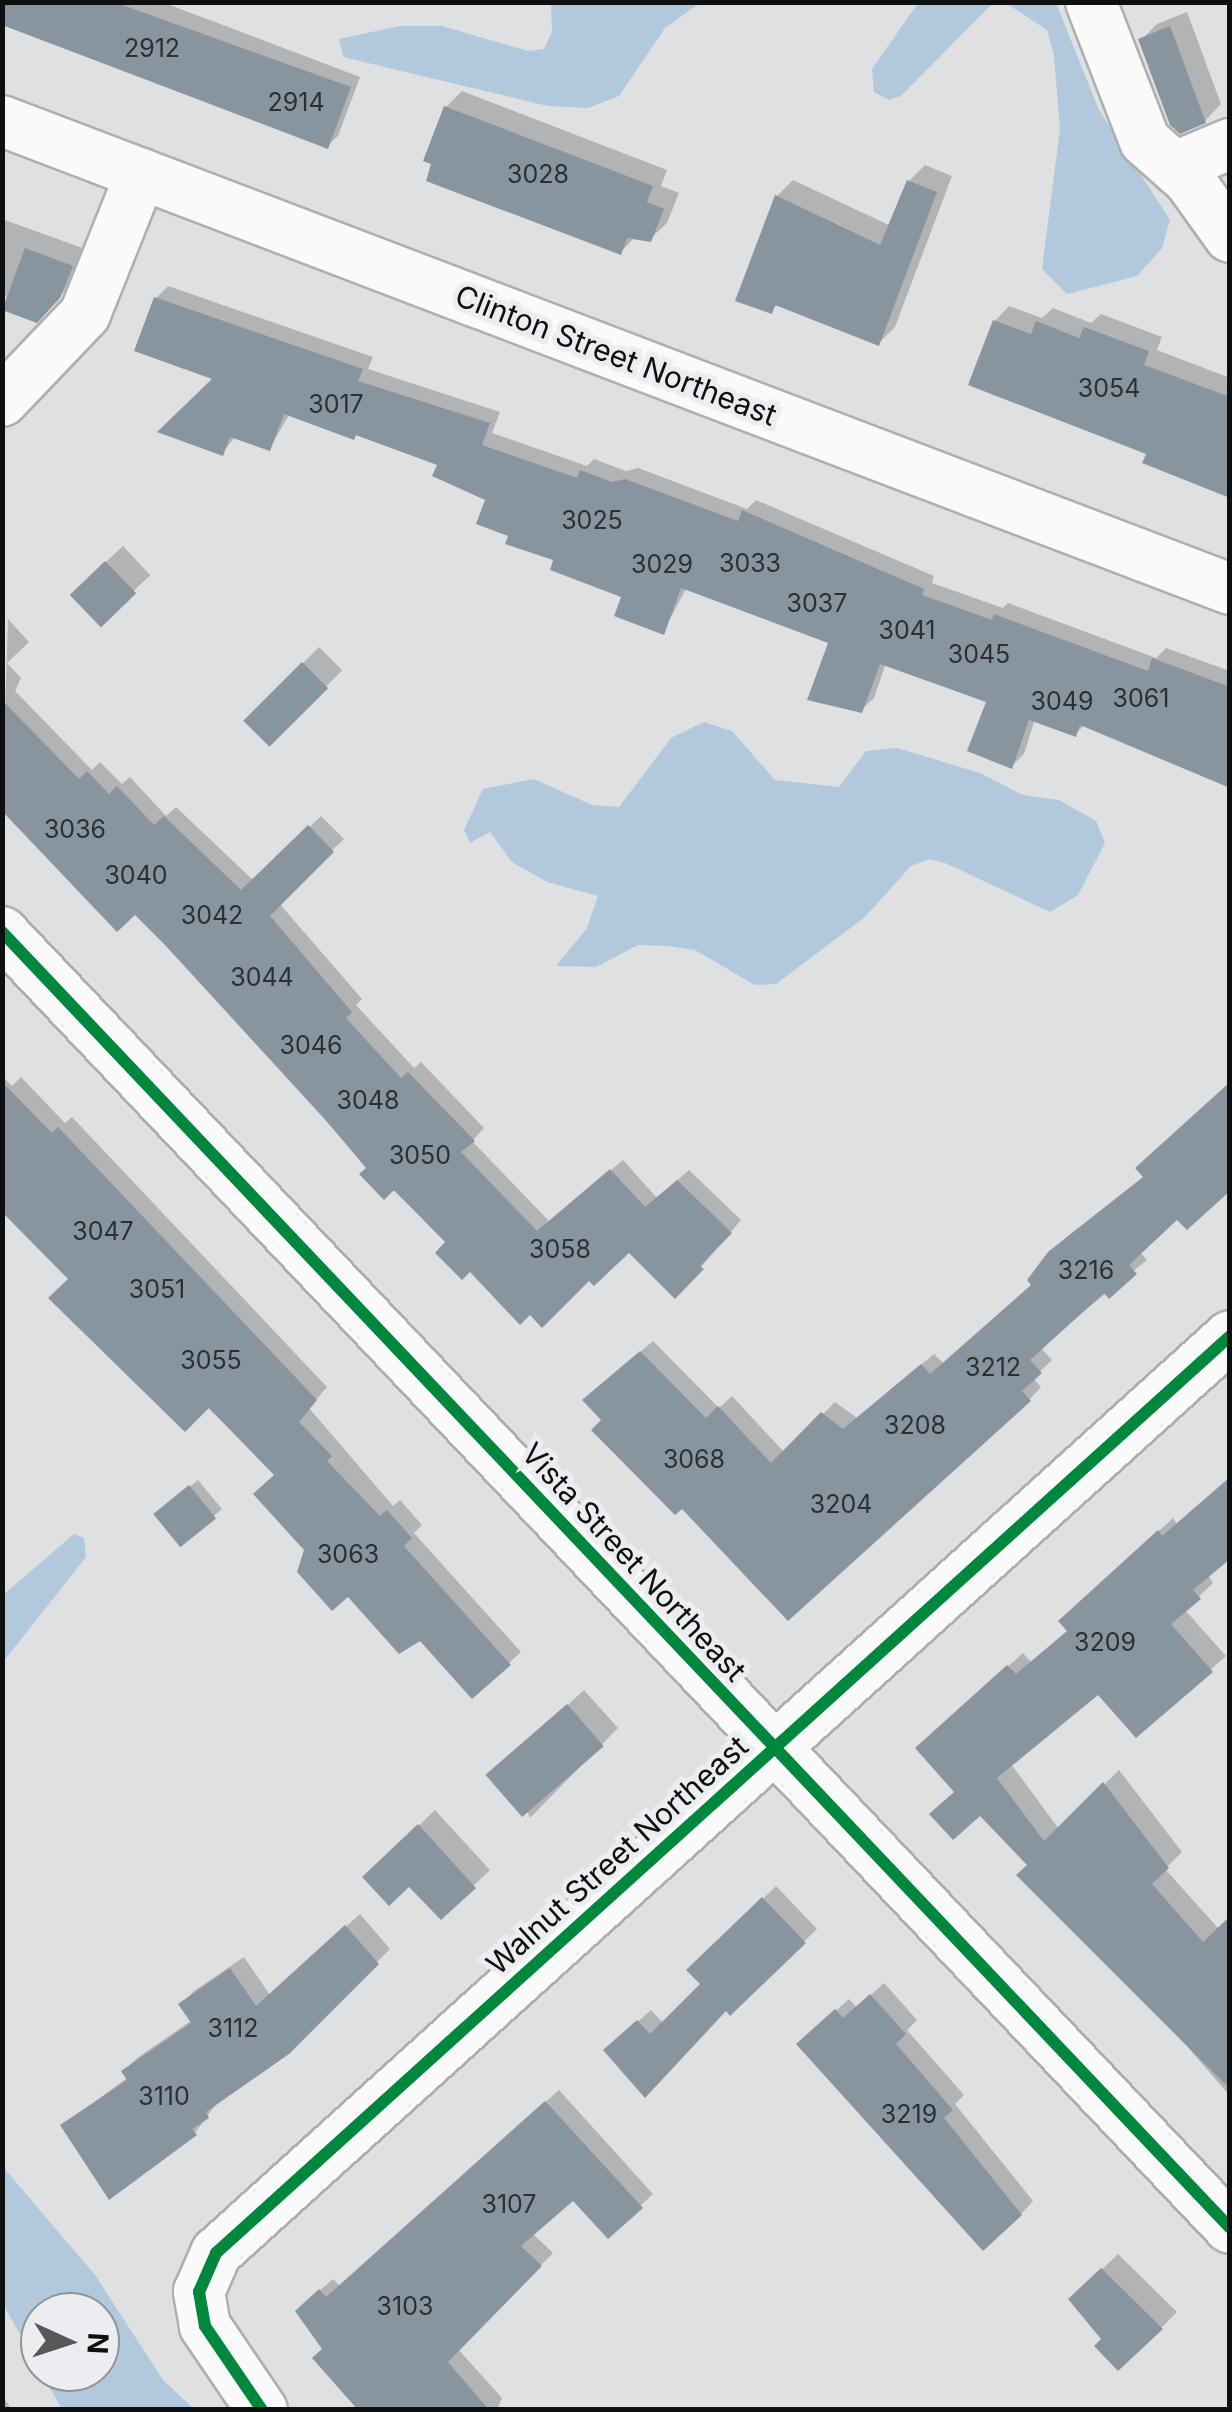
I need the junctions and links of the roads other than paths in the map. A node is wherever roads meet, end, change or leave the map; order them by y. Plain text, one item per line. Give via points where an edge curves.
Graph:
1 (1091, 2) edge
2 (2, 121) edge
3 (1230, 144) edge
4 (1176, 167) junction
5 (141, 174) junction
6 (1230, 237) edge
7 (2, 401) edge
8 (1230, 589) edge
9 (2, 932) edge
10 (1230, 1336) edge
11 (773, 1746) junction
12 (1230, 2228) edge
13 (262, 2410) edge

1 - 4 street via 1145,140
2 - 5 street, Clinton Street Northeast
3 - 4 street
4 - 6 street
5 - 7 street via 85,314
5 - 8 street, Clinton Street Northeast
9 - 11 street, Vista Street Northeast
10 - 11 street, Walnut Street Northeast
11 - 12 street, Vista Street Northeast
11 - 13 street, Walnut Street Northeast via 216,2254 199,2292 205,2326

